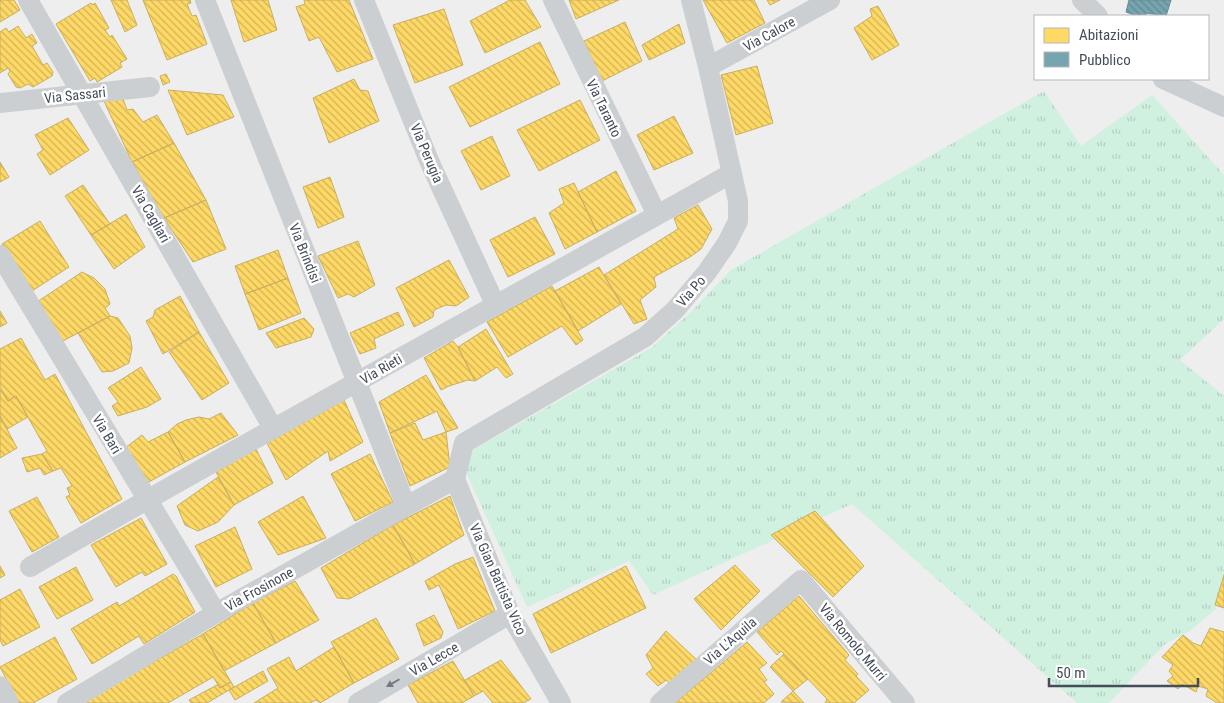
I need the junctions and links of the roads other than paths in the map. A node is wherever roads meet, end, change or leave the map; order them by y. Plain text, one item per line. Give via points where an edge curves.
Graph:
1 (28, 0) edge
2 (205, 0) edge
3 (364, 0) edge
4 (553, 0) edge
5 (691, 0) edge
6 (830, 0) edge
7 (1082, 0) edge
8 (1097, 15) edge
9 (708, 67) junction
10 (1165, 80) edge
11 (150, 87) dead end
12 (83, 94) junction
13 (0, 103) edge
14 (1224, 108) edge
15 (732, 173) junction
16 (657, 215) junction
17 (0, 255) edge
18 (495, 304) junction
19 (356, 383) junction
20 (273, 428) junction
21 (455, 479) junction
22 (146, 499) junction
23 (406, 506) junction
24 (30, 567) dead end
25 (801, 580) joint
26 (216, 613) junction
27 (510, 614) junction
28 (0, 686) edge
29 (897, 700) edge
30 (9, 703) edge
31 (67, 703) edge
32 (358, 703) edge
33 (560, 703) edge
34 (660, 703) edge

1 - 12 street, Via Cagliari
2 - 19 street, Via Brindisi
3 - 18 street, Via Perugia via 430,163
4 - 16 street, Via Taranto
5 - 9 street, Via Po
6 - 9 street, Via Calore
7 - 8 street
9 - 15 street, Via Po
10 - 14 street
11 - 12 street, Via Sassari
12 - 13 street, Via Sassari
12 - 20 street, Via Cagliari
15 - 16 street, Via Rieti
15 - 21 street, Via Po via 738,221 707,272 675,310 645,337 464,443
16 - 18 street, Via Rieti
17 - 22 street, Via Bari
18 - 19 street, Via Rieti
19 - 20 street, Via Rieti
19 - 23 street, Via Brindisi
20 - 22 street, Via Rieti
21 - 23 street, Via Frosinone
21 - 27 street, Via Gian Battista Vico
22 - 24 street, Via Rieti
22 - 26 street, Via Bari
23 - 26 street, Via Frosinone
25 - 29 street, Via Romolo Murri
25 - 34 street, Via L'Aquila
26 - 31 street, Via Frosinone
27 -> 32 street, Via Lecce
27 - 33 street, Via Gian Battista Vico
28 - 30 street

